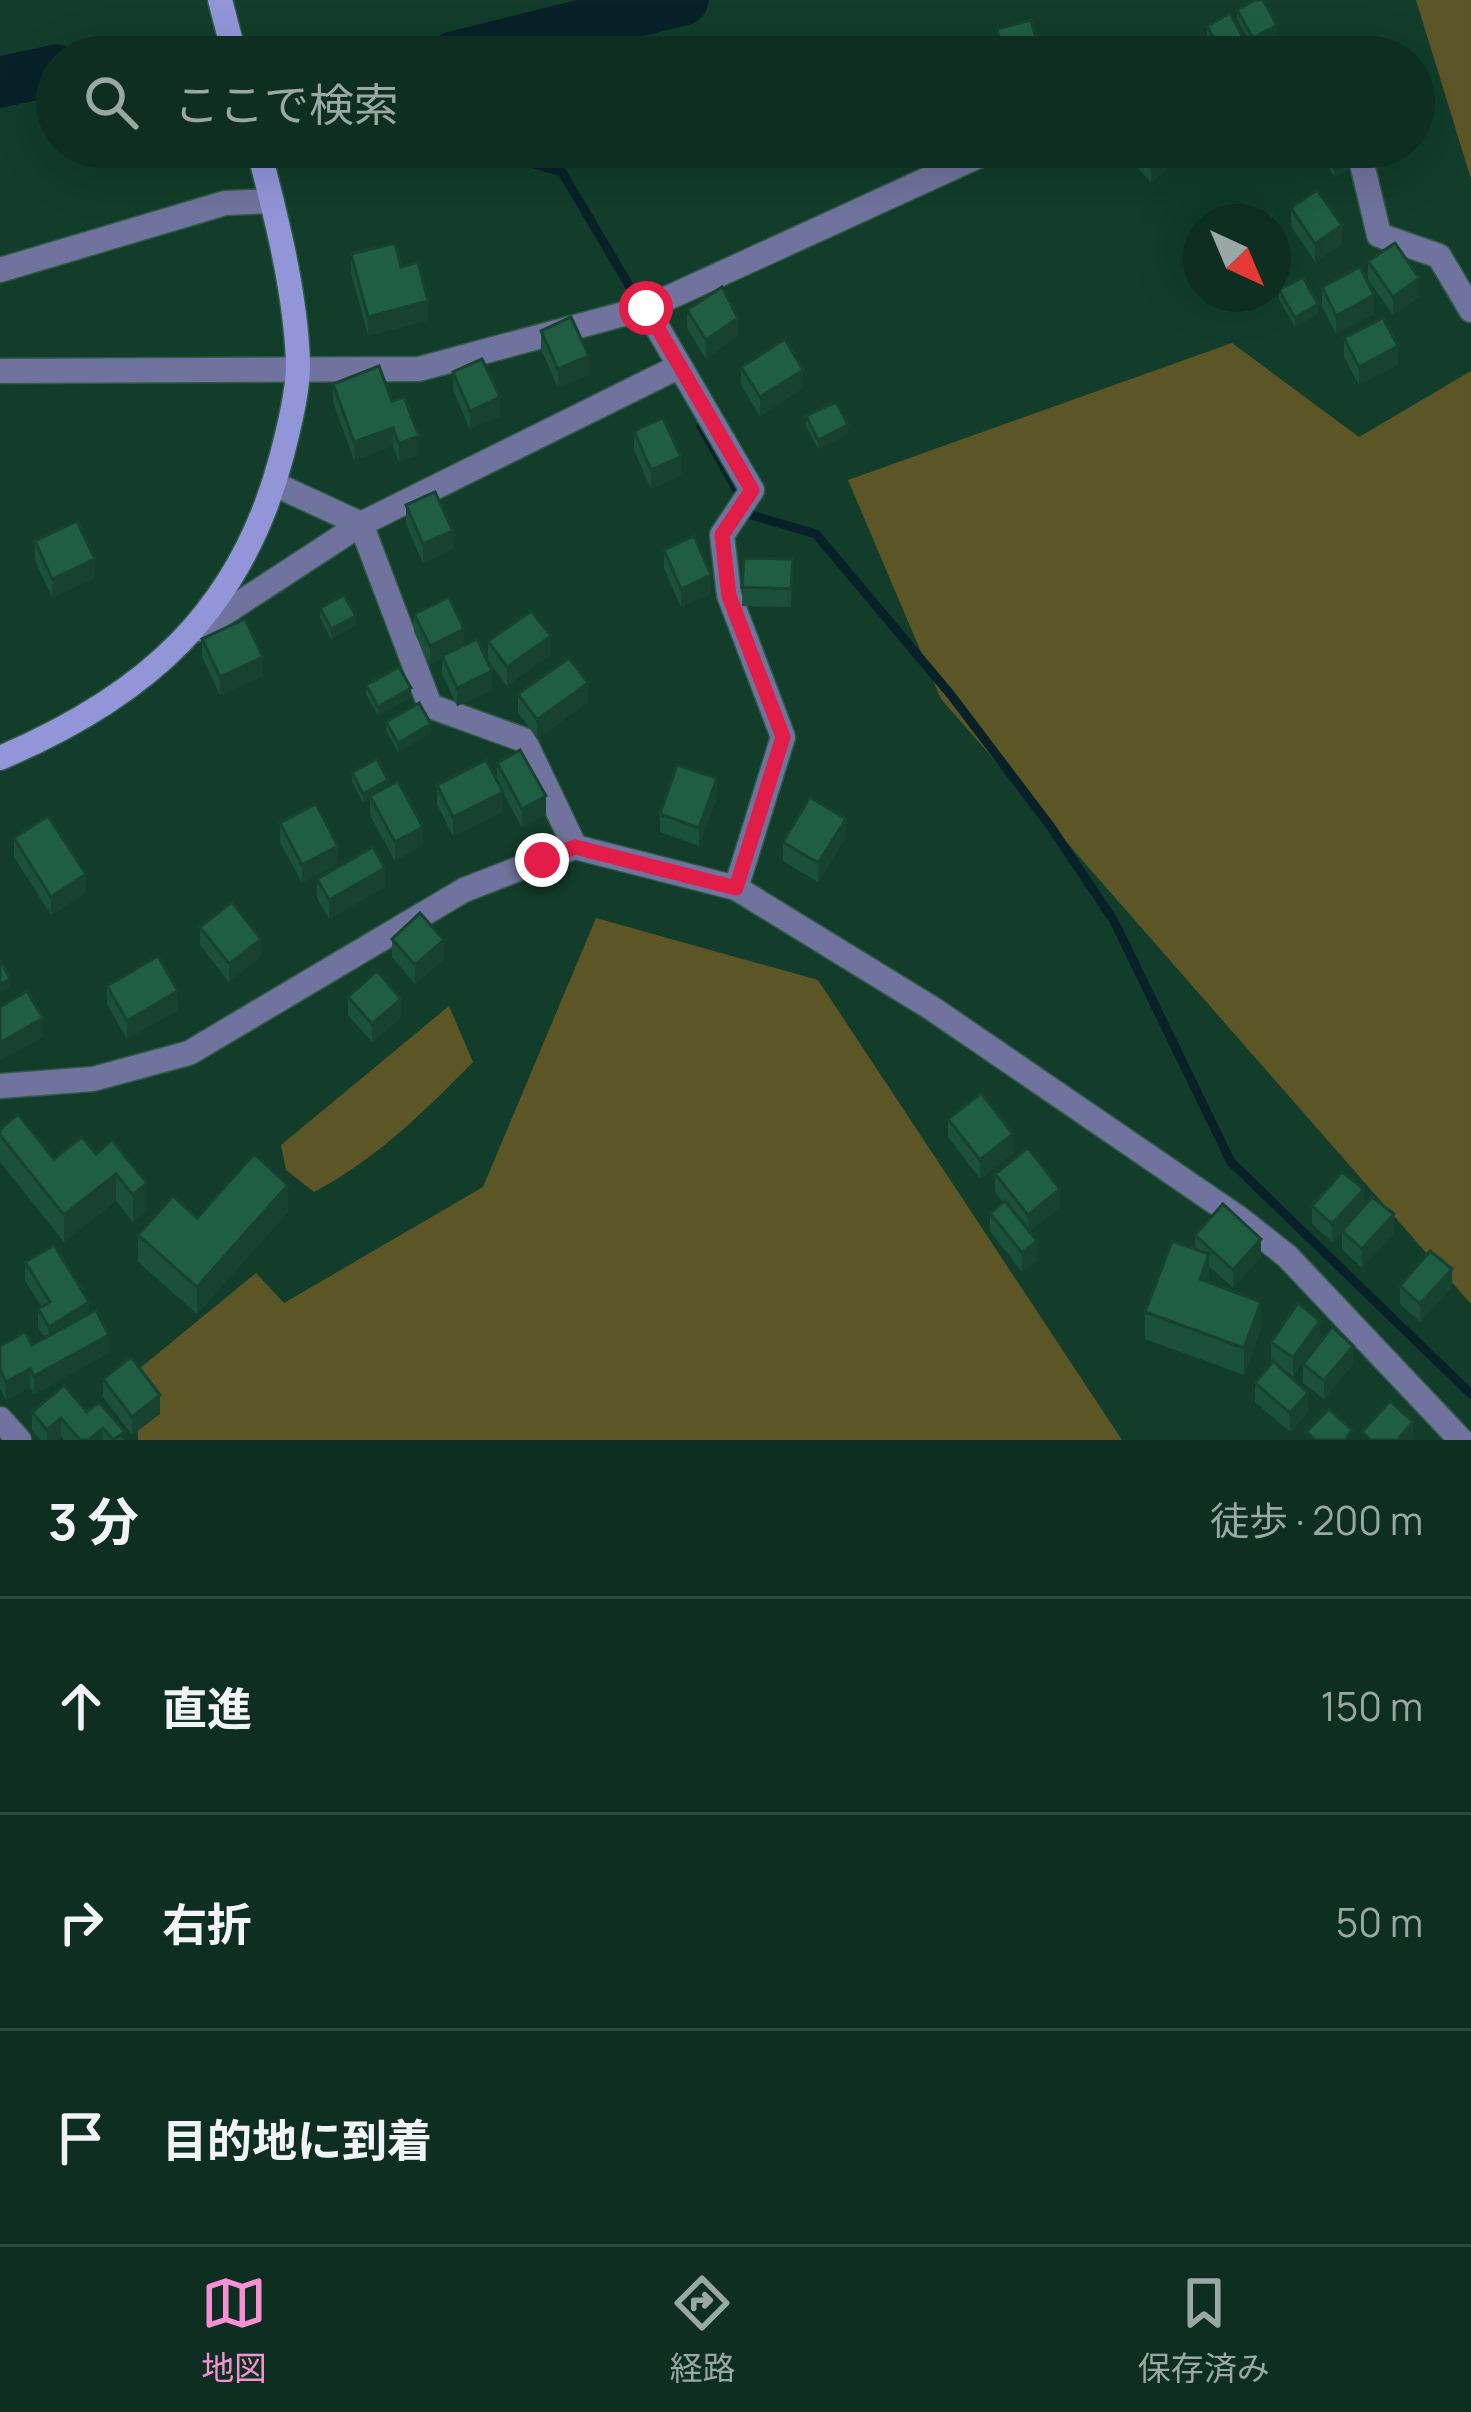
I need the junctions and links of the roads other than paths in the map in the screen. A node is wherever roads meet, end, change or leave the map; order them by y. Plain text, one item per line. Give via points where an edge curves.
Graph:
1 (220, 0) edge
2 (229, 36) edge
3 (263, 168) edge
4 (952, 168) edge
5 (1363, 168) edge
6 (272, 201) junction
7 (0, 270) edge
8 (646, 308) junction
9 (1471, 310) edge
10 (298, 367) junction
11 (676, 368) junction
12 (0, 371) edge
13 (274, 484) junction
14 (361, 524) junction
15 (184, 642) junction
16 (0, 758) edge
17 (575, 847) junction
18 (736, 888) junction
19 (0, 1085) edge
20 (0, 1419) edge
21 (19, 1440) edge
22 (1460, 1440) edge

1 - 2 street
3 - 6 street
4 - 8 street
5 - 9 street via 1379,235 1439,256
6 - 7 street via 225,203
6 - 10 street
8 - 10 street via 419,369
8 - 11 street
10 - 12 street
10 - 13 street
11 - 14 street
11 - 18 street via 752,490 722,535 727,575 783,737
13 - 14 street
13 - 15 street via 232,582
14 - 15 street
14 - 17 street via 430,706 524,740
15 - 16 street via 55,735
17 - 18 street
17 - 19 street via 464,890 189,1053 93,1078
18 - 22 street via 933,1009 1240,1219 1287,1256
20 - 21 street

